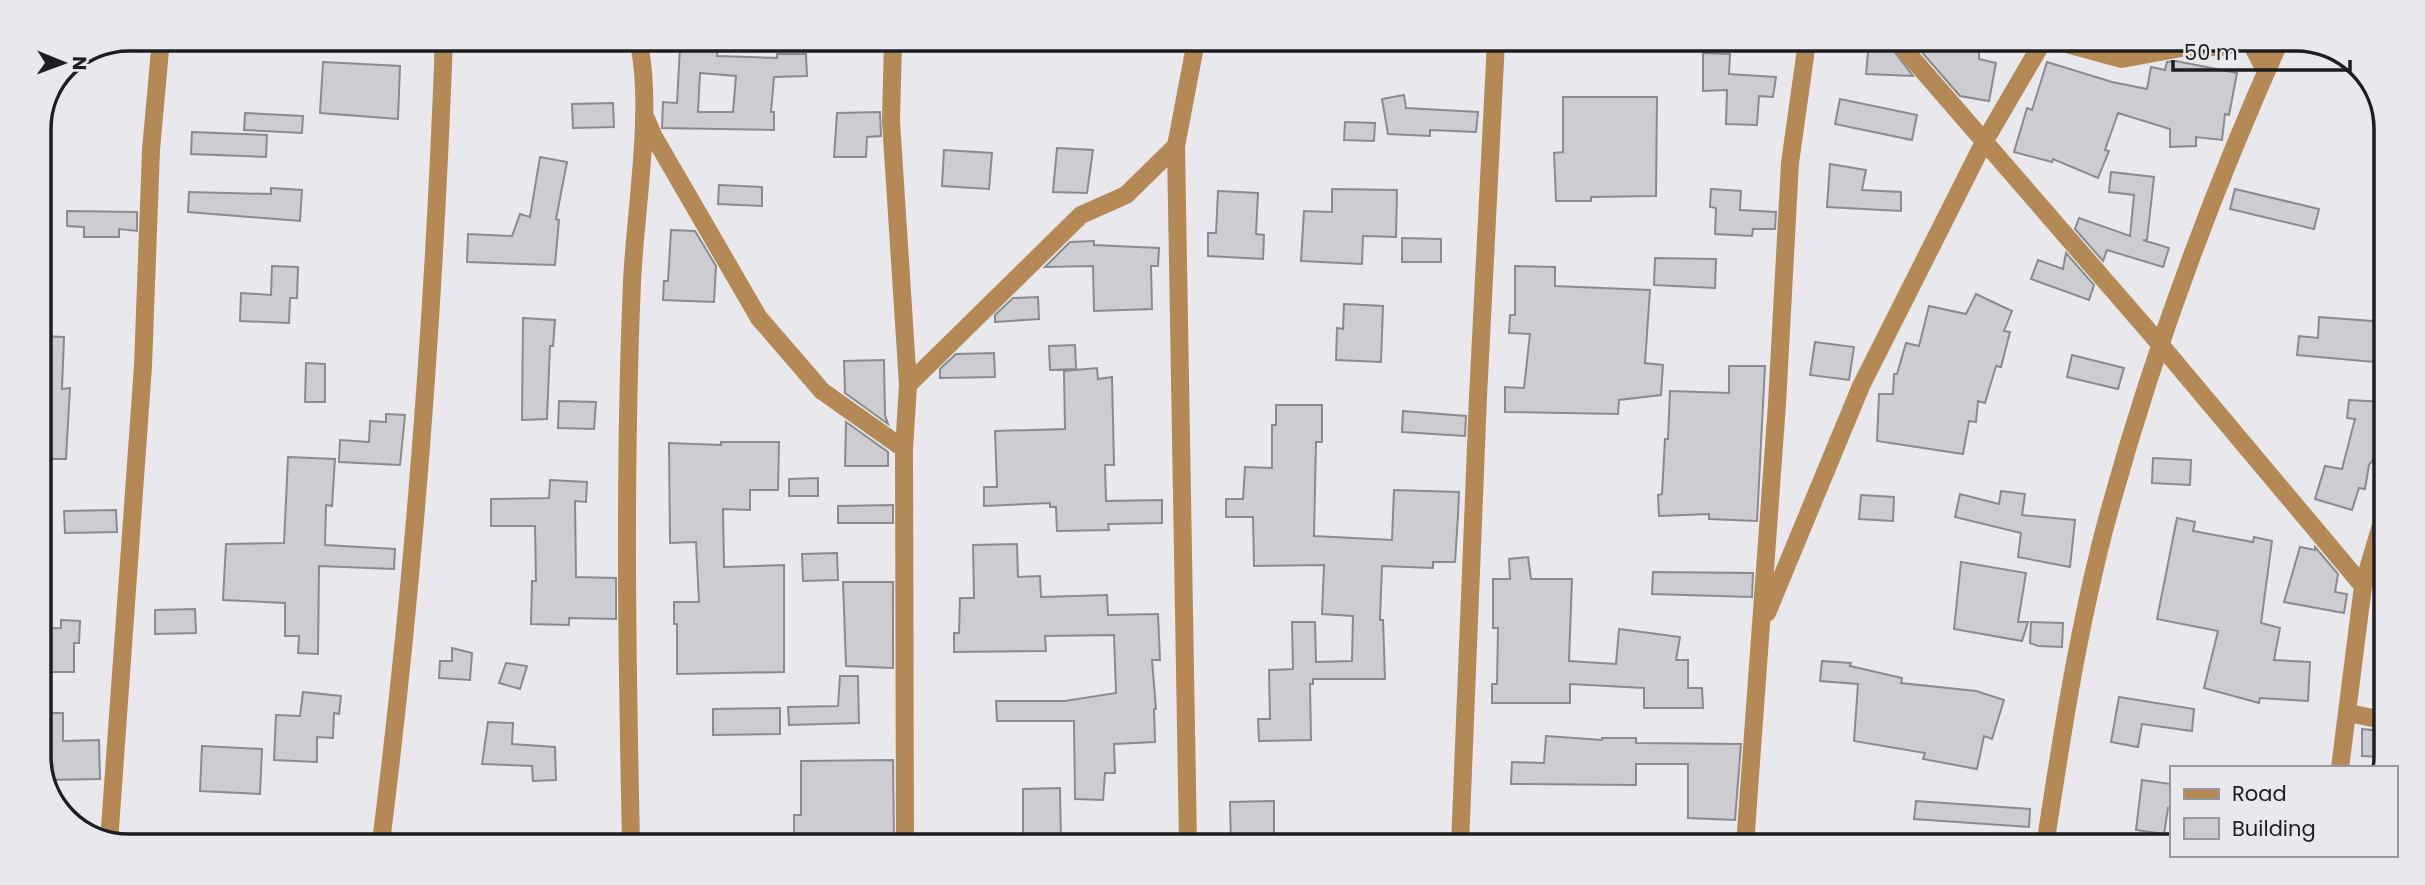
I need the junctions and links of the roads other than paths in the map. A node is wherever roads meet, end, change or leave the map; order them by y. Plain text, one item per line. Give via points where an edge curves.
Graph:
1 (160, 51) edge
2 (443, 51) edge
3 (639, 51) edge
4 (893, 51) edge
5 (1194, 51) edge
6 (1495, 51) edge
7 (1806, 51) edge
8 (1906, 51) edge
9 (2037, 51) edge
10 (2092, 51) edge
11 (2165, 51) edge
12 (2255, 51) edge
13 (2275, 51) edge
14 (2266, 72) junction
15 (643, 111) junction
16 (1983, 144) junction
17 (1176, 146) junction
18 (2159, 343) junction
19 (908, 385) junction
20 (904, 449) junction
21 (2374, 549) edge
22 (2363, 586) junction
23 (1760, 629) junction
24 (2349, 713) junction
25 (2374, 718) edge
26 (2340, 766) edge
27 (110, 832) edge
28 (382, 834) edge
29 (631, 834) edge
30 (905, 834) edge
31 (1188, 834) edge
32 (1460, 834) edge
33 (1746, 834) edge
34 (2047, 834) edge

1 - 27 street
2 - 28 street via 432,317 406,646
3 - 15 street
4 - 19 street via 891,121
5 - 17 street
6 - 32 street
7 - 23 street via 1790,163
8 - 16 street
9 - 16 street
10 - 11 street via 2122,59
12 - 14 street
13 - 14 street
14 - 18 street
15 - 20 street via 759,318 822,391
15 - 29 street via 631,324 626,630
16 - 18 street
16 - 23 street via 1861,386
17 - 19 street via 1126,195 1081,215
17 - 31 street
18 - 22 street
18 - 34 street via 2108,514 2070,683
19 - 20 street
20 - 30 street
21 - 22 street
22 - 24 street
23 - 33 street
24 - 25 street
24 - 26 street

